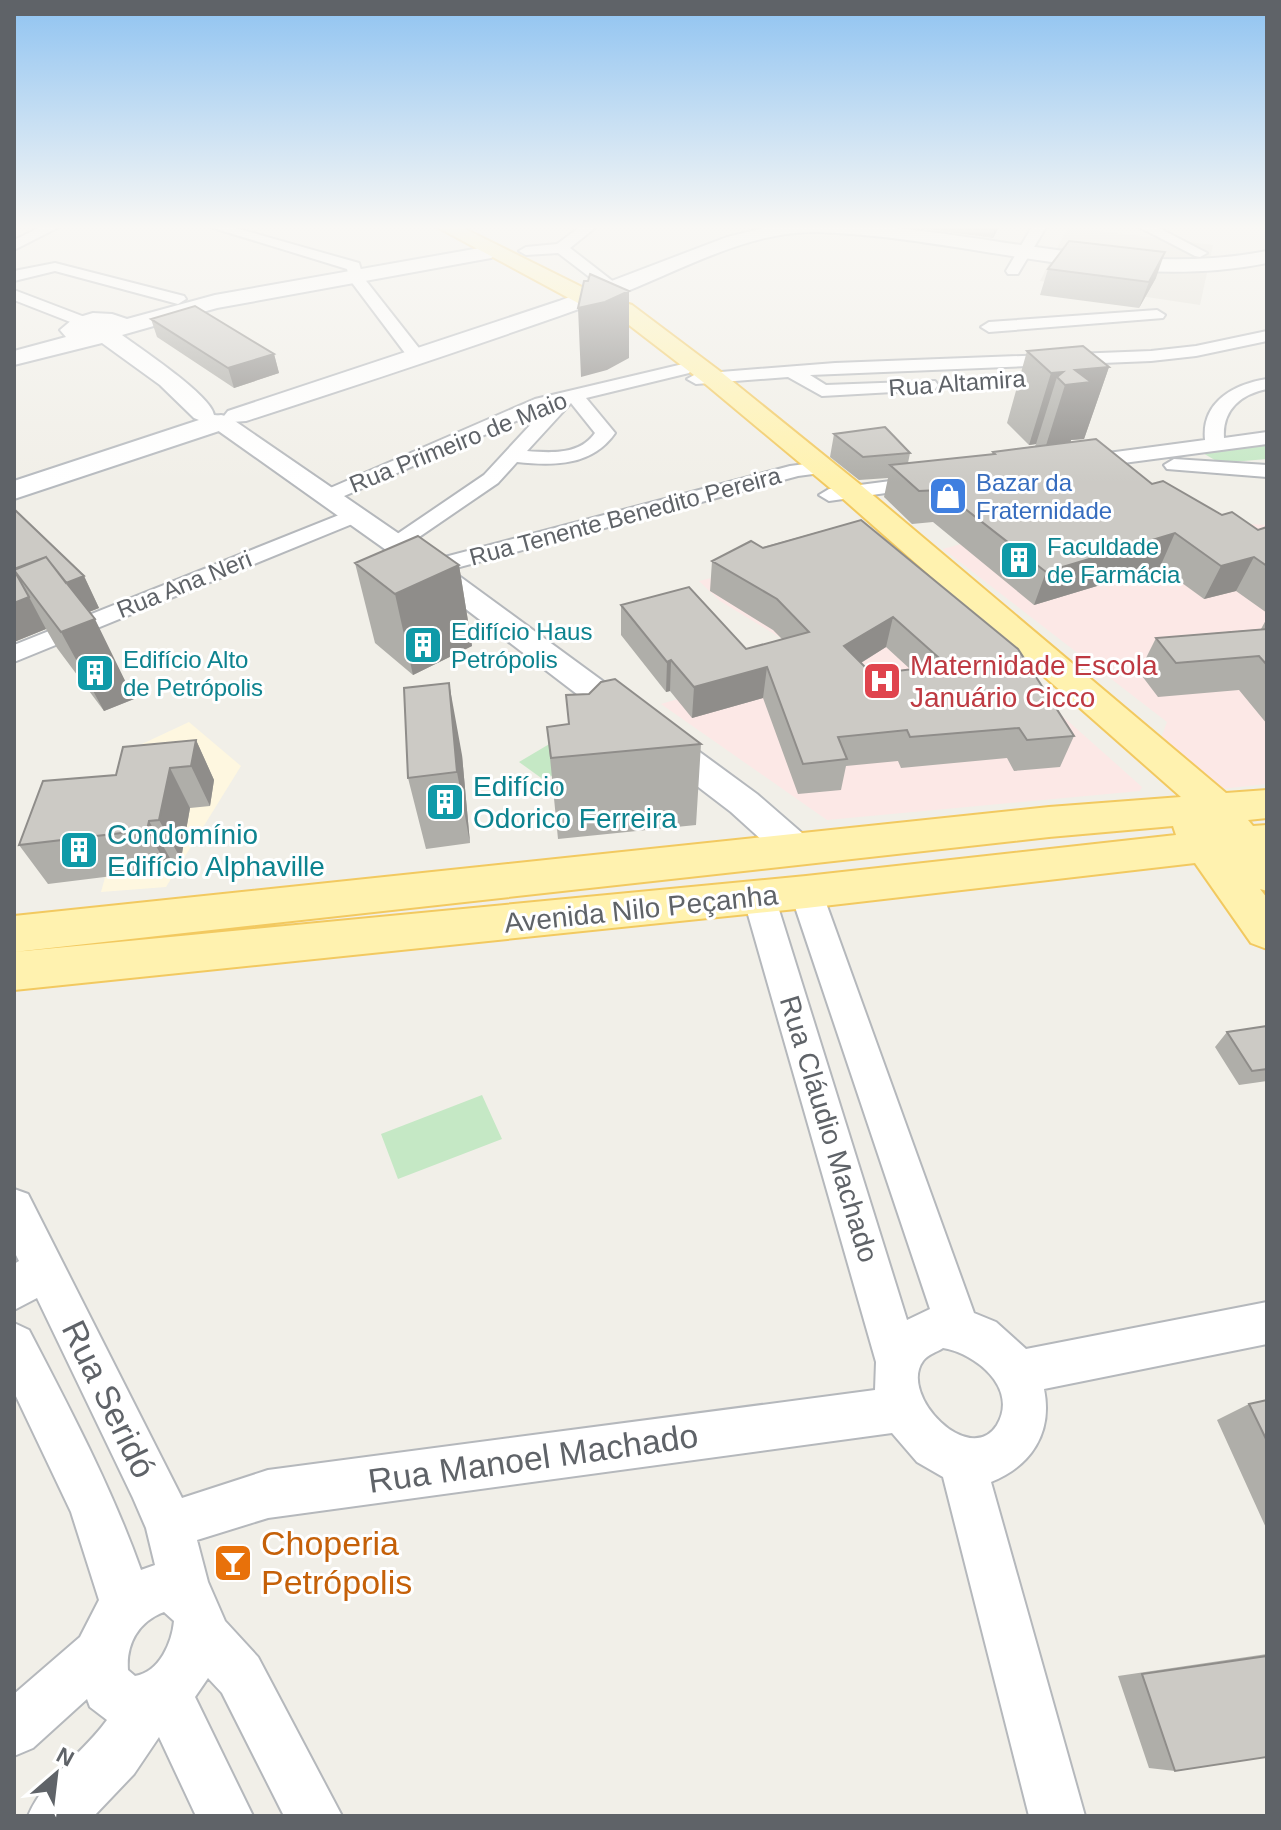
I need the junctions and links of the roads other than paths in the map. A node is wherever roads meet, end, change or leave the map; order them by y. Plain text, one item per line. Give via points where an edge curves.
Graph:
1 (57, 312) edge
2 (140, 312) edge
3 (167, 312) edge
4 (383, 312) edge
5 (539, 312) edge
6 (622, 312) edge
7 (1157, 315) dead end
8 (989, 327) dead end
9 (95, 328) junction
10 (1267, 336) edge
11 (14, 343) edge
12 (411, 351) junction
13 (14, 358) edge
14 (791, 371) junction
15 (1178, 371) dead end
16 (697, 375) junction
17 (985, 381) dead end
18 (954, 383) dead end
19 (1267, 384) edge
20 (570, 395) junction
21 (221, 415) junction
22 (1267, 438) edge
23 (1215, 445) junction
24 (515, 456) junction
25 (1107, 461) junction
26 (1062, 464) edge
27 (1267, 471) edge
28 (14, 475) edge
29 (942, 480) edge
30 (825, 481) junction
31 (14, 490) edge
32 (328, 496) junction
33 (354, 515) junction
34 (395, 543) junction
35 (430, 568) junction
36 (14, 654) edge
37 (1267, 804) edge
38 (1222, 830) edge
39 (797, 850) junction
40 (584, 873) junction
41 (1267, 875) edge
42 (806, 892) junction
43 (759, 897) junction
44 (473, 925) junction
45 (1267, 931) edge
46 (14, 934) edge
47 (14, 971) edge
48 (14, 1208) edge
49 (29, 1278) edge
50 (1267, 1323) edge
51 (957, 1326) junction
52 (14, 1345) edge
53 (898, 1361) junction
54 (1016, 1373) junction
55 (902, 1409) junction
56 (962, 1460) junction
57 (170, 1527) junction
58 (126, 1606) junction
59 (193, 1613) junction
60 (103, 1651) junction
61 (159, 1696) junction
62 (14, 1729) edge
63 (56, 1816) edge
64 (225, 1816) edge
65 (314, 1816) edge
66 (1057, 1816) edge

1 - 9 street
2 - 9 main road
3 - 9 main road
4 - 12 street
5 - 12 main road
6 - 16 main road
7 - 8 street
9 - 11 main road
9 - 13 main road
9 - 21 main road
10 - 14 street, Rua Primeiro de Maio via 1151,356
12 - 21 main road
14 - 16 street, Rua Primeiro de Maio
14 - 18 street, Rua Altamira via 822,391
15 - 17 street, Rua Altamira
16 - 20 street, Rua Primeiro de Maio
16 - 30 main road
19 - 23 street via 1238,393 1217,413 1212,425
20 - 24 street
20 - 24 street via 605,433 601,441 563,457
20 - 32 street, Rua Primeiro de Maio
21 - 28 main road
21 - 31 main road
21 - 32 street
22 - 23 street
23 - 25 street
24 - 34 street via 491,479
25 - 26 street
25 - 27 street
29 - 30 street, Rua Tenente Benedito Pereira
30 - 35 street, Rua Tenente Benedito Pereira
30 - 38 main road
32 - 33 street
33 - 34 street
33 - 36 street, Rua Ana Neri
34 - 35 street
35 - 39 street via 744,803
37 - 38 main road, Avenida Nilo Peçanha
38 - 39 main road, Avenida Nilo Peçanha via 1049,822
38 - 41 main road
38 - 42 main road, Avenida Nilo Peçanha
38 - 45 main road
39 - 40 main road, Avenida Nilo Peçanha
40 - 44 main road via 597,888 587,901
40 - 46 main road, Avenida Nilo Peçanha
42 - 43 main road, Avenida Nilo Peçanha
42 - 51 street, Rua Cláudio Machado
43 - 44 main road, Avenida Nilo Peçanha
43 - 53 street, Rua Cláudio Machado
44 - 47 main road, Avenida Nilo Peçanha
48 - 49 street, Rua Seridó
49 - 57 street, Rua Seridó via 150,1481
50 - 54 street
51 - 53 street via 925,1330 909,1342
51 - 54 street via 991,1342
52 - 58 street, Rua Seridó via 94,1509
53 - 55 street
54 - 56 street via 1024,1401 1022,1427 1009,1448 987,1460
55 - 56 street via 917,1433 938,1451
55 - 57 street, Rua Manoel Machado via 268,1494
56 - 66 street
57 - 59 street, Rua Seridó
58 - 59 street via 152,1589 166,1587
58 - 60 street
59 - 61 street via 197,1644 185,1671
59 - 65 street, Rua Seridó via 240,1675
60 - 61 street via 110,1690 129,1702
60 - 62 street
61 - 63 street via 115,1755
61 - 64 street

